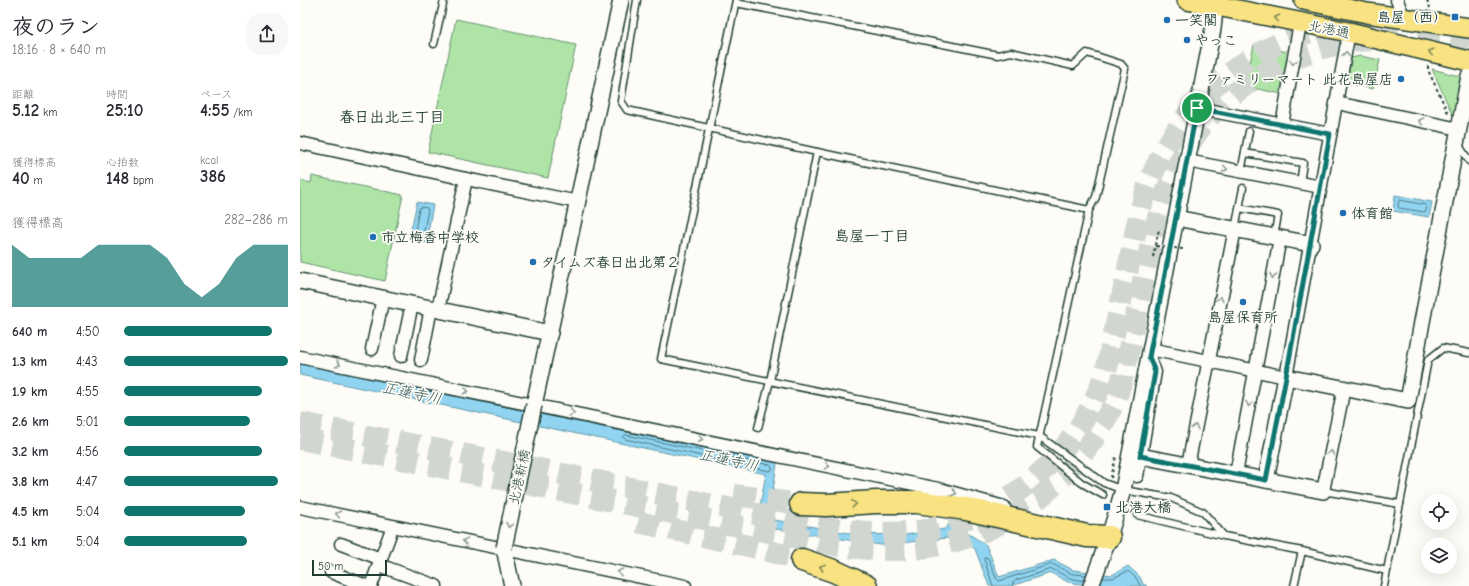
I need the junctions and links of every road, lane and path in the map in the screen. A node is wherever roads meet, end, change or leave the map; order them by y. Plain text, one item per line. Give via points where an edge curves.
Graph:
1 (444, 0) edge
2 (621, 0) edge
3 (637, 0) edge
4 (1187, 0) edge
5 (1304, 0) edge
6 (1397, 0) edge
7 (1427, 0) edge
8 (736, 1) edge
9 (1216, 3) edge
10 (1431, 9) dead end
11 (1404, 19) junction
12 (1300, 23) junction
13 (1469, 28) edge
14 (1349, 32) junction
15 (434, 44) dead end
16 (1469, 61) edge
17 (1428, 62) dead end
18 (1469, 76) edge
19 (1337, 103) junction
20 (1197, 108) junction
21 (1282, 125) junction
22 (710, 128) junction
23 (1249, 131) dead end
24 (1330, 134) junction
25 (1458, 135) junction
26 (300, 143) edge
27 (817, 152) junction
28 (1245, 153) junction
29 (1187, 161) junction
30 (1469, 161) edge
31 (1241, 172) junction
32 (466, 179) junction
33 (1300, 183) junction
34 (1321, 187) junction
35 (1243, 188) dead end
36 (578, 202) junction
37 (1239, 208) junction
38 (1089, 210) junction
39 (1176, 218) junction
40 (1159, 229) dead end
41 (1235, 229) junction
42 (1277, 237) junction
43 (1311, 244) junction
44 (1156, 246) junction
45 (1183, 249) dead end
46 (1154, 257) dead end
47 (300, 281) edge
48 (383, 298) junction
49 (412, 304) junction
50 (435, 309) junction
51 (550, 334) junction
52 (372, 349) dead end
53 (1150, 353) junction
54 (1469, 353) edge
55 (401, 356) dead end
56 (300, 357) edge
57 (421, 360) dead end
58 (1208, 361) junction
59 (1256, 371) junction
60 (1286, 377) junction
61 (770, 381) junction
62 (1344, 388) junction
63 (534, 405) junction
64 (758, 428) dead end
65 (1039, 436) junction
66 (1140, 456) junction
67 (1188, 465) junction
68 (1114, 467) dead end
69 (1236, 474) junction
70 (1136, 476) dead end
71 (1111, 478) dead end
72 (1266, 480) junction
73 (1123, 490) junction
74 (1323, 491) junction
75 (1103, 496) dead end
76 (801, 504) tunnel mouth
77 (1400, 504) junction
78 (300, 506) edge
79 (1137, 515) dead end
80 (390, 534) dead end
81 (1224, 536) junction
82 (1109, 537) junction
83 (342, 544) dead end
84 (504, 548) junction
85 (1302, 551) junction
86 (802, 560) tunnel mouth
87 (380, 562) junction
88 (1387, 571) junction
89 (331, 572) dead end
90 (366, 586) edge
91 (371, 586) edge
92 (436, 586) edge
93 (512, 586) edge
94 (685, 586) edge
95 (866, 586) edge
96 (1092, 586) edge
97 (1294, 586) edge
98 (1384, 586) edge

1 - 15 lane
2 - 36 street, 北港新橋
3 - 22 lane via 621,101 627,110
4 - 9 main road, 北港通
5 - 11 main road, 北港通
6 - 11 street
7 - 10 path
8 - 22 lane
8 - 38 lane via 998,55 1011,52 1073,66 1087,52 1121,64 1125,69 1096,197
12 -> 9 main road, 北港通
9 - 20 street
11 - 13 main road, 北港通
12 - 14 main road, 北港通
12 -> 21 street
16 -> 14 main road, 北港通
19 -> 14 street
17 - 25 path via 1428,70
18 - 25 street
19 - 24 street
25 -> 19 street
20 - 21 street
20 - 29 street
21 - 24 street
22 - 27 lane
22 - 61 lane via 661,359
23 - 28 lane
24 - 34 street
25 - 30 lane
25 - 62 street via 1408,401
26 - 32 street
27 - 38 lane
27 - 61 lane
28 - 31 lane
28 - 33 lane via 1303,163
29 -> 31 street
29 - 39 street
31 - 33 street
32 - 36 street
32 - 50 street
33 - 34 street
34 - 43 street
35 - 37 lane
36 - 51 street, 北港新橋
37 - 41 lane
37 - 42 lane via 1278,215
38 - 65 lane
39 - 41 street
39 - 53 street
40 - 44 path
41 - 42 street
58 -> 41 street
42 - 43 street
42 -> 59 street
43 - 60 street
44 - 45 path, bridge
44 - 46 path
47 - 48 street
48 - 49 street
48 - 52 street
49 - 50 street
49 - 55 street
50 - 51 street
50 - 57 street
51 - 63 street, 北港新橋
53 - 58 street
53 - 66 street via 1155,372
53 - 73 street
54 - 77 lane via 1443,348 1428,360
56 -> 63 street
58 - 59 street
67 -> 58 street
59 - 60 street
59 -> 69 street
60 - 62 street
60 - 72 street
61 - 64 lane
61 - 65 lane
74 -> 62 street
63 -> 82 street via 943,490 1024,513 1089,527
63 -> 84 street, 北港新橋, bridge
65 - 73 lane via 1104,483
65 - 75 lane via 1037,447 1082,483
66 - 67 street
66 - 70 street
67 - 69 street
68 - 71 path
69 - 72 street
72 - 74 street
73 - 81 lane via 1171,498 1203,512
73 - 82 street
74 - 77 lane
76 -> 82 highway via 917,502 1087,536
77 - 88 lane
84 -> 78 street
79 - 81 lane
80 - 87 street
81 - 85 lane
82 - 96 street
83 - 87 street
84 - 93 street
94 -> 84 street
85 - 88 lane
85 - 97 lane
95 -> 86 highway
87 - 91 street
87 - 92 street
88 - 98 lane
89 - 90 street

